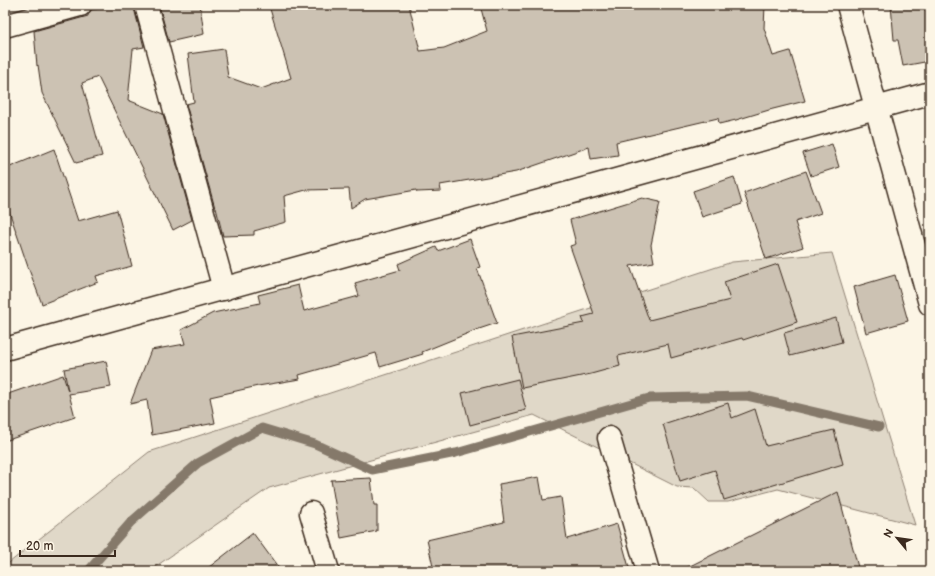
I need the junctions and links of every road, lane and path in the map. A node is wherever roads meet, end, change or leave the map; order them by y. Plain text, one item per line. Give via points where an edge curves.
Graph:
1 (80, 5) edge
2 (146, 5) edge
3 (848, 5) edge
4 (5, 26) edge
5 (930, 93) edge
6 (875, 108) junction
7 (224, 289) junction
8 (930, 304) edge
9 (5, 349) edge
10 (609, 438) dead end
11 (311, 513) dead end
12 (328, 571) edge
13 (648, 571) edge

1 - 4 street
2 - 7 street
3 - 6 street
5 - 6 street
6 - 7 street
6 - 8 street
7 - 9 street
10 - 13 street
11 - 12 street

